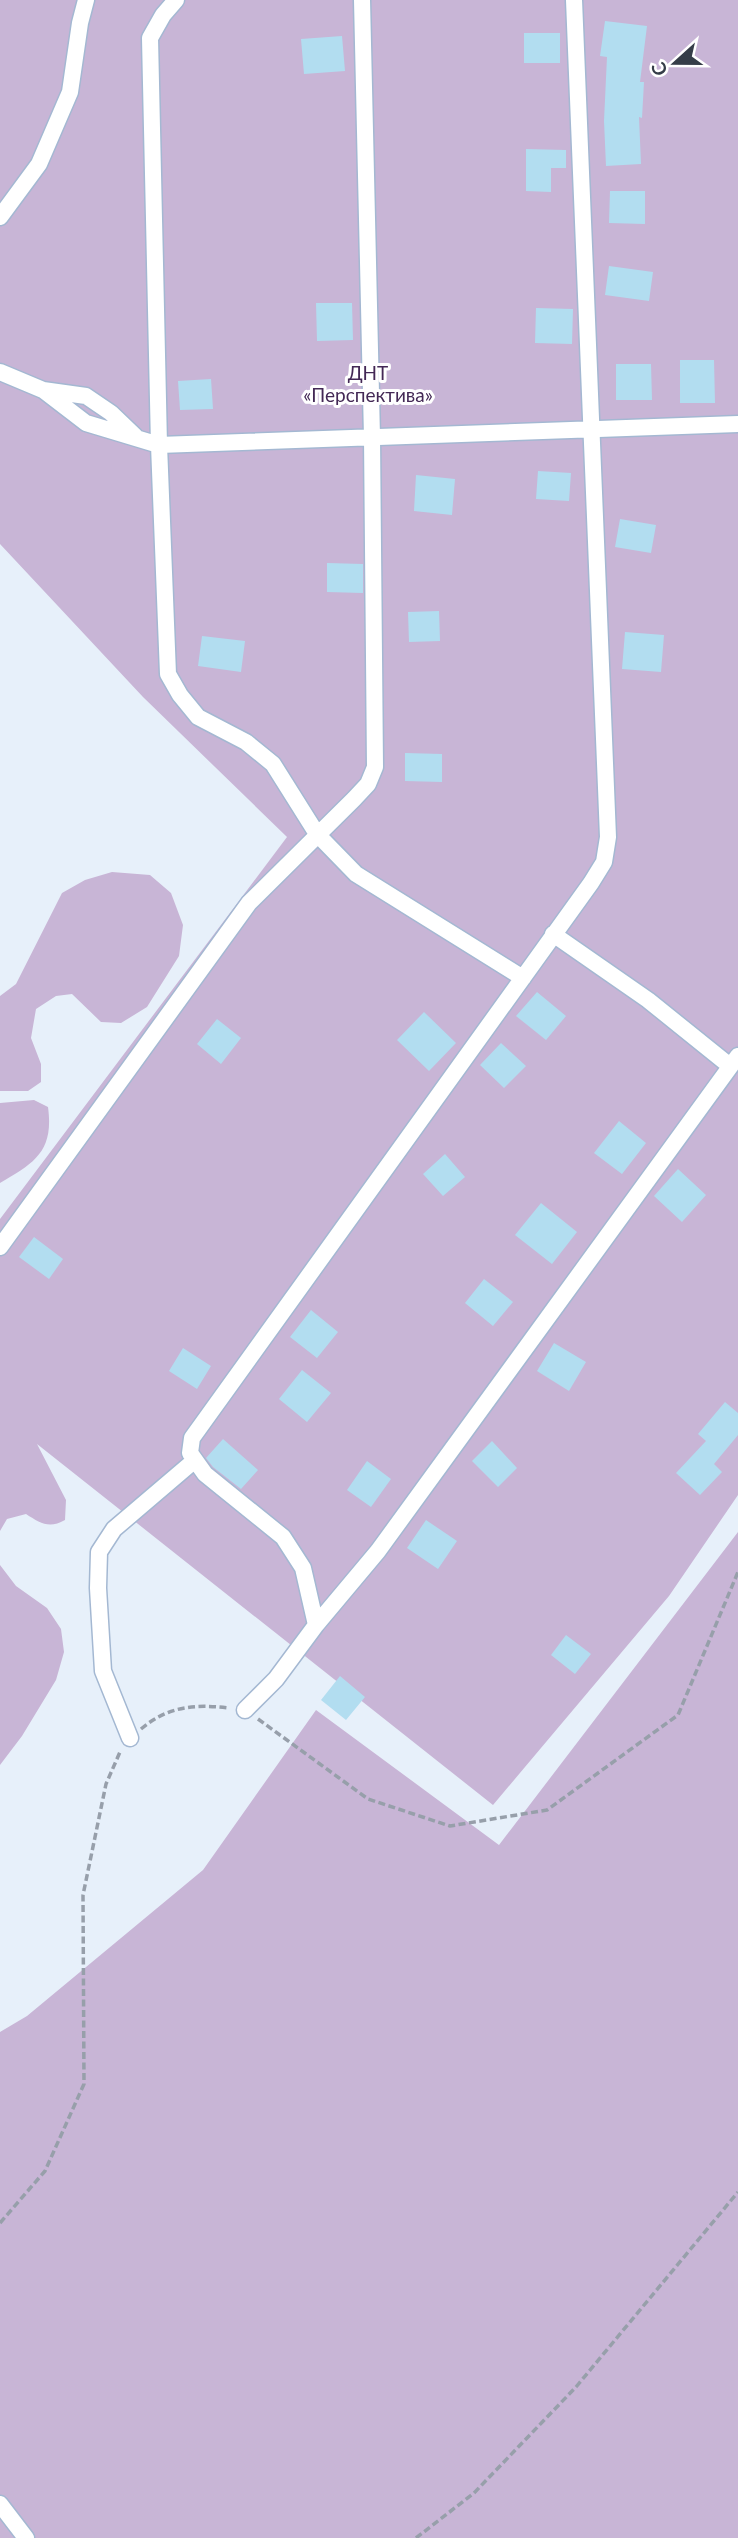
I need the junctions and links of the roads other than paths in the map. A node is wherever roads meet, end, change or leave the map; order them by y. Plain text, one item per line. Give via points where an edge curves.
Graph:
1 (86, 0) edge
2 (176, 0) edge
3 (362, 0) edge
4 (574, 0) edge
5 (0, 217) edge
6 (0, 372) edge
7 (43, 390) junction
8 (738, 424) edge
9 (591, 429) junction
10 (135, 436) junction
11 (372, 437) junction
12 (159, 445) junction
13 (317, 834) junction
14 (553, 934) junction
15 (523, 978) junction
16 (734, 1061) edge
17 (0, 1247) edge
18 (195, 1460) junction
19 (316, 1625) junction
20 (245, 1710) road end
21 (130, 1738) road end
22 (0, 2504) edge
23 (26, 2538) edge

1 - 5 street via 70,92 39,164
2 - 12 street via 150,38
3 - 11 street
4 - 9 street
6 - 7 street
7 - 10 street via 86,423
7 - 10 street via 86,396
8 - 9 street
9 - 11 street
9 - 14 street via 608,837 604,862
10 - 12 street
11 - 12 street
11 - 13 street via 375,767 368,784
12 - 13 street via 168,674 198,717 246,743 272,764
13 - 15 street via 356,874
13 - 17 street via 249,903
14 - 15 street
14 - 16 street
15 - 18 street via 192,1438 190,1453
16 - 19 street via 378,1550
18 - 19 street via 205,1474 283,1537 303,1568
18 - 21 street via 114,1529 99,1552 103,1671
19 - 20 street via 276,1679
22 - 23 street

